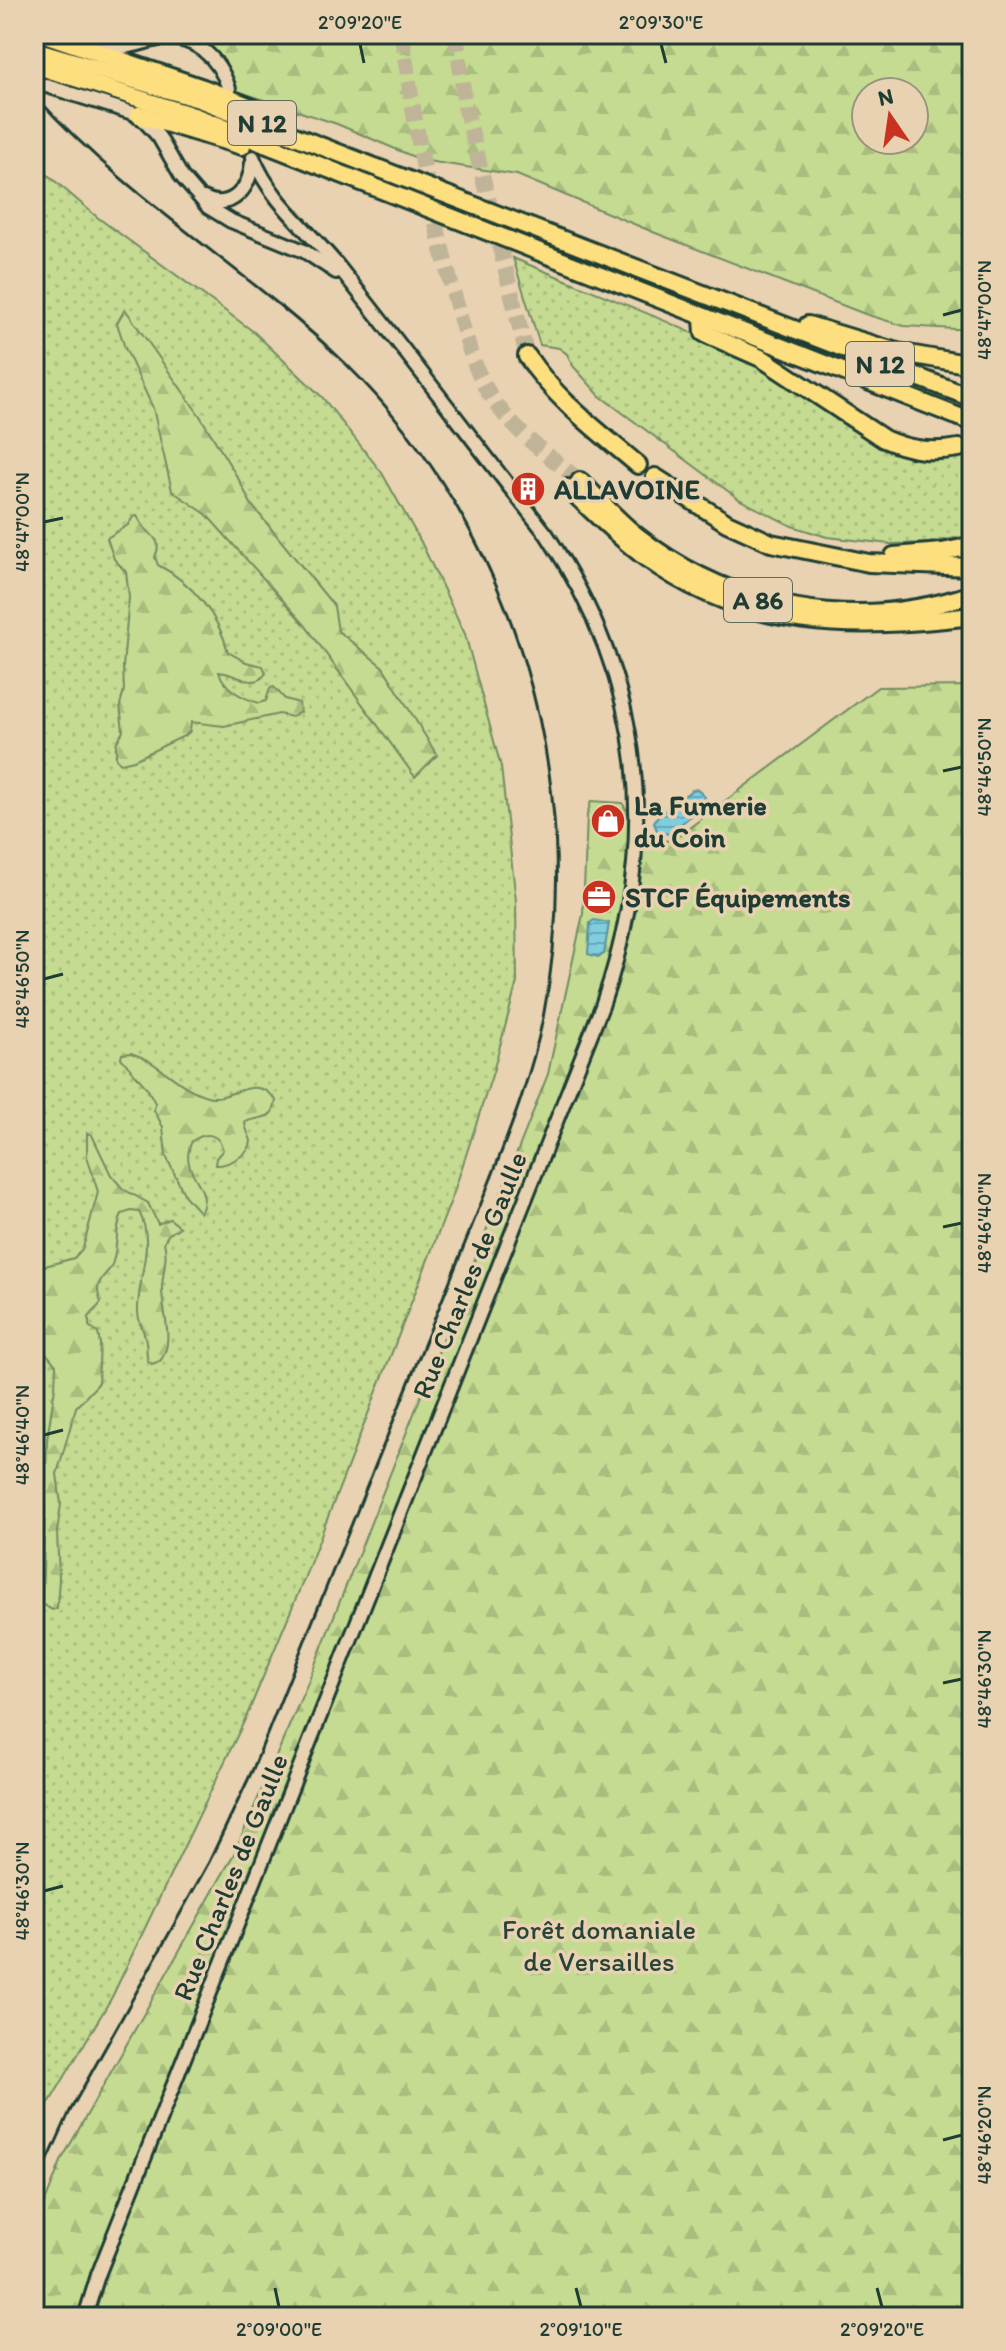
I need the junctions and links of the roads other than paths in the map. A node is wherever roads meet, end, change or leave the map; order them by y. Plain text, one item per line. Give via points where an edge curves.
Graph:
1 (47, 35) edge
2 (34, 50) edge
3 (34, 65) edge
4 (34, 82) edge
5 (229, 89) dead end
6 (139, 115) junction
7 (275, 150) junction
8 (195, 192) junction
9 (485, 211) junction
10 (351, 284) junction
11 (703, 319) junction
12 (790, 326) junction
13 (527, 356) tunnel mouth
14 (972, 365) edge
15 (972, 398) edge
16 (972, 422) edge
17 (959, 448) dead end
18 (638, 465) dead end
19 (655, 477) dead end
20 (972, 546) edge
21 (809, 551) junction
22 (972, 567) edge
23 (972, 594) edge
24 (972, 618) edge
25 (85, 2317) edge

1 - 5 main road via 118,48 175,39 207,51 219,63
1 - 9 highway via 203,88 473,197
2 - 9 highway, N 12 via 199,99
3 - 7 highway, N 12 via 194,116
4 - 6 main road
6 - 7 highway via 254,150
6 - 8 main road
7 - 11 highway, N 12
8 - 10 main road, Rue Charles de Gaulle via 219,215 304,251
8 - 10 main road, Rue Charles de Gaulle via 219,203 236,197 249,182 253,157 275,199
9 - 12 highway, N 12
10 - 25 main road, Rue Charles de Gaulle via 547,535 608,650 636,777 633,882 602,1006
11 - 16 highway, N 12
11 - 17 highway via 704,333 763,359 884,439 926,451
12 - 14 highway via 808,325 897,352
12 - 15 highway, N 12
13 - 18 highway via 568,405
19 - 21 highway, A 86 via 727,523 771,543
20 - 21 highway, A 86 via 894,556
21 - 22 highway via 885,565
23 - 24 highway, A 86 via 869,614 759,601 677,564 574,484 646,558 732,603 774,616 841,625

